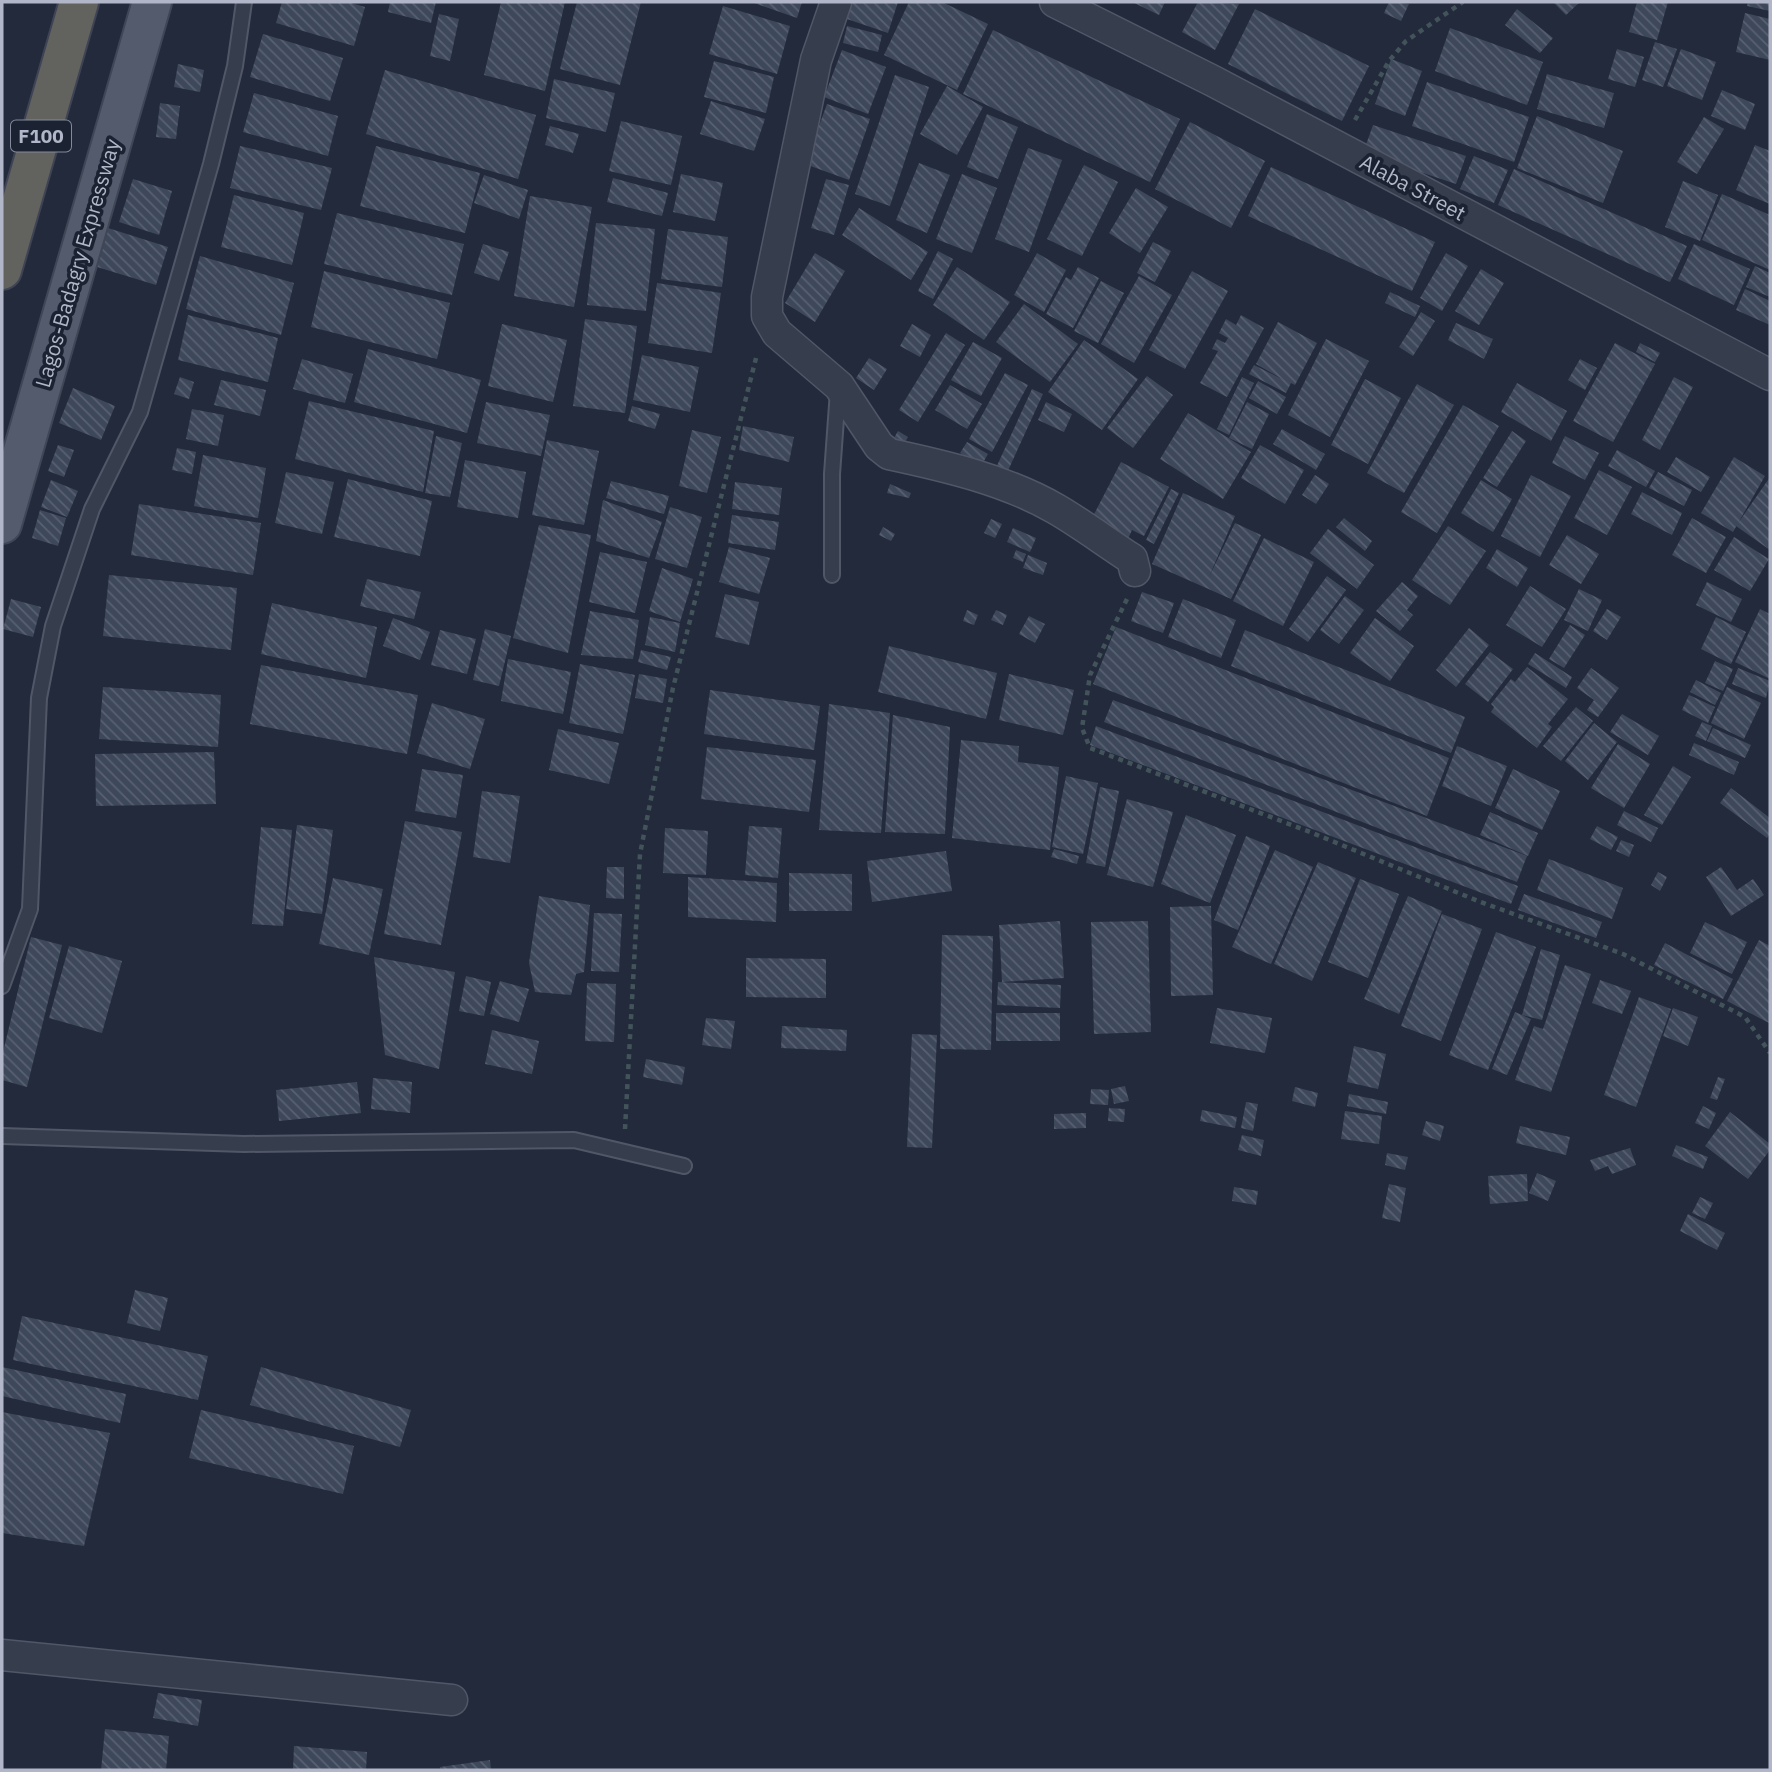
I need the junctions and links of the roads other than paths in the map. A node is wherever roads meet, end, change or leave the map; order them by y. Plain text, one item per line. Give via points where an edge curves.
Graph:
1 (79, 2) edge
2 (152, 2) edge
3 (244, 2) edge
4 (836, 2) edge
5 (1055, 2) edge
6 (2, 270) edge
7 (1770, 375) edge
8 (839, 386) junction
9 (2, 524) edge
10 (1135, 572) road end
11 (832, 575) dead end
12 (2, 986) edge
13 (2, 1136) edge
14 (684, 1166) dead end
15 (2, 1655) edge
16 (452, 1700) dead end

1 - 6 highway, F100
2 - 9 main road, Lagos-Badagry Expressway
3 - 12 lane via 235,66 214,152 140,412 92,509 53,626 39,698 30,909
4 - 8 street via 816,60 766,297 767,316 777,333
5 - 7 street, Alaba Street
8 - 10 street via 888,454 1009,487 1055,509 1132,559
8 - 11 lane via 832,474
13 - 14 lane via 244,1144 574,1140
15 - 16 street

